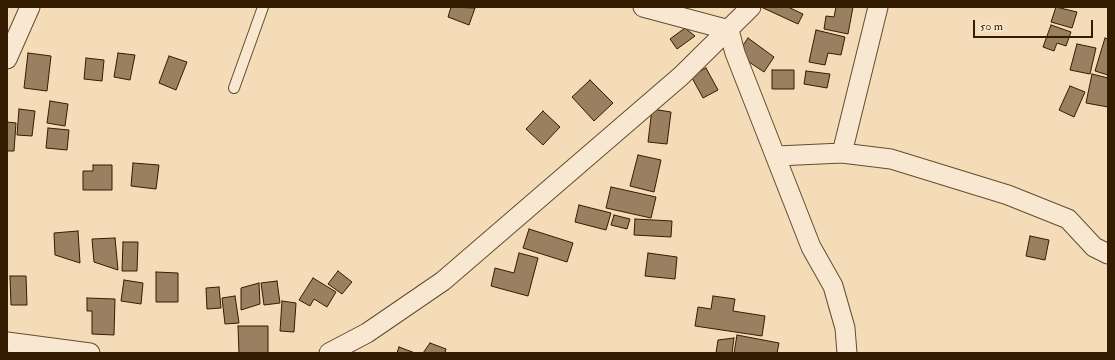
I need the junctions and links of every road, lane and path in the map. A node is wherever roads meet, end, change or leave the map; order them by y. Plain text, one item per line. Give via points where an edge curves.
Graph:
1 (30, 7) edge
2 (263, 7) edge
3 (643, 7) edge
4 (751, 7) edge
5 (878, 7) edge
6 (729, 30) junction
7 (7, 59) edge
8 (234, 88) dead end
9 (842, 153) junction
10 (777, 156) junction
11 (1108, 254) edge
12 (7, 342) edge
13 (90, 353) edge
14 (329, 353) edge
15 (847, 353) edge

1 - 7 street
2 - 8 lane
3 - 6 street
4 - 6 street
5 - 9 street
6 - 10 street via 735,53
6 - 14 street via 681,76 443,281 367,333
9 - 10 street
9 - 11 street via 891,159 1021,199 1068,219 1094,247
10 - 15 street via 811,247 832,286 845,328
12 - 13 street

